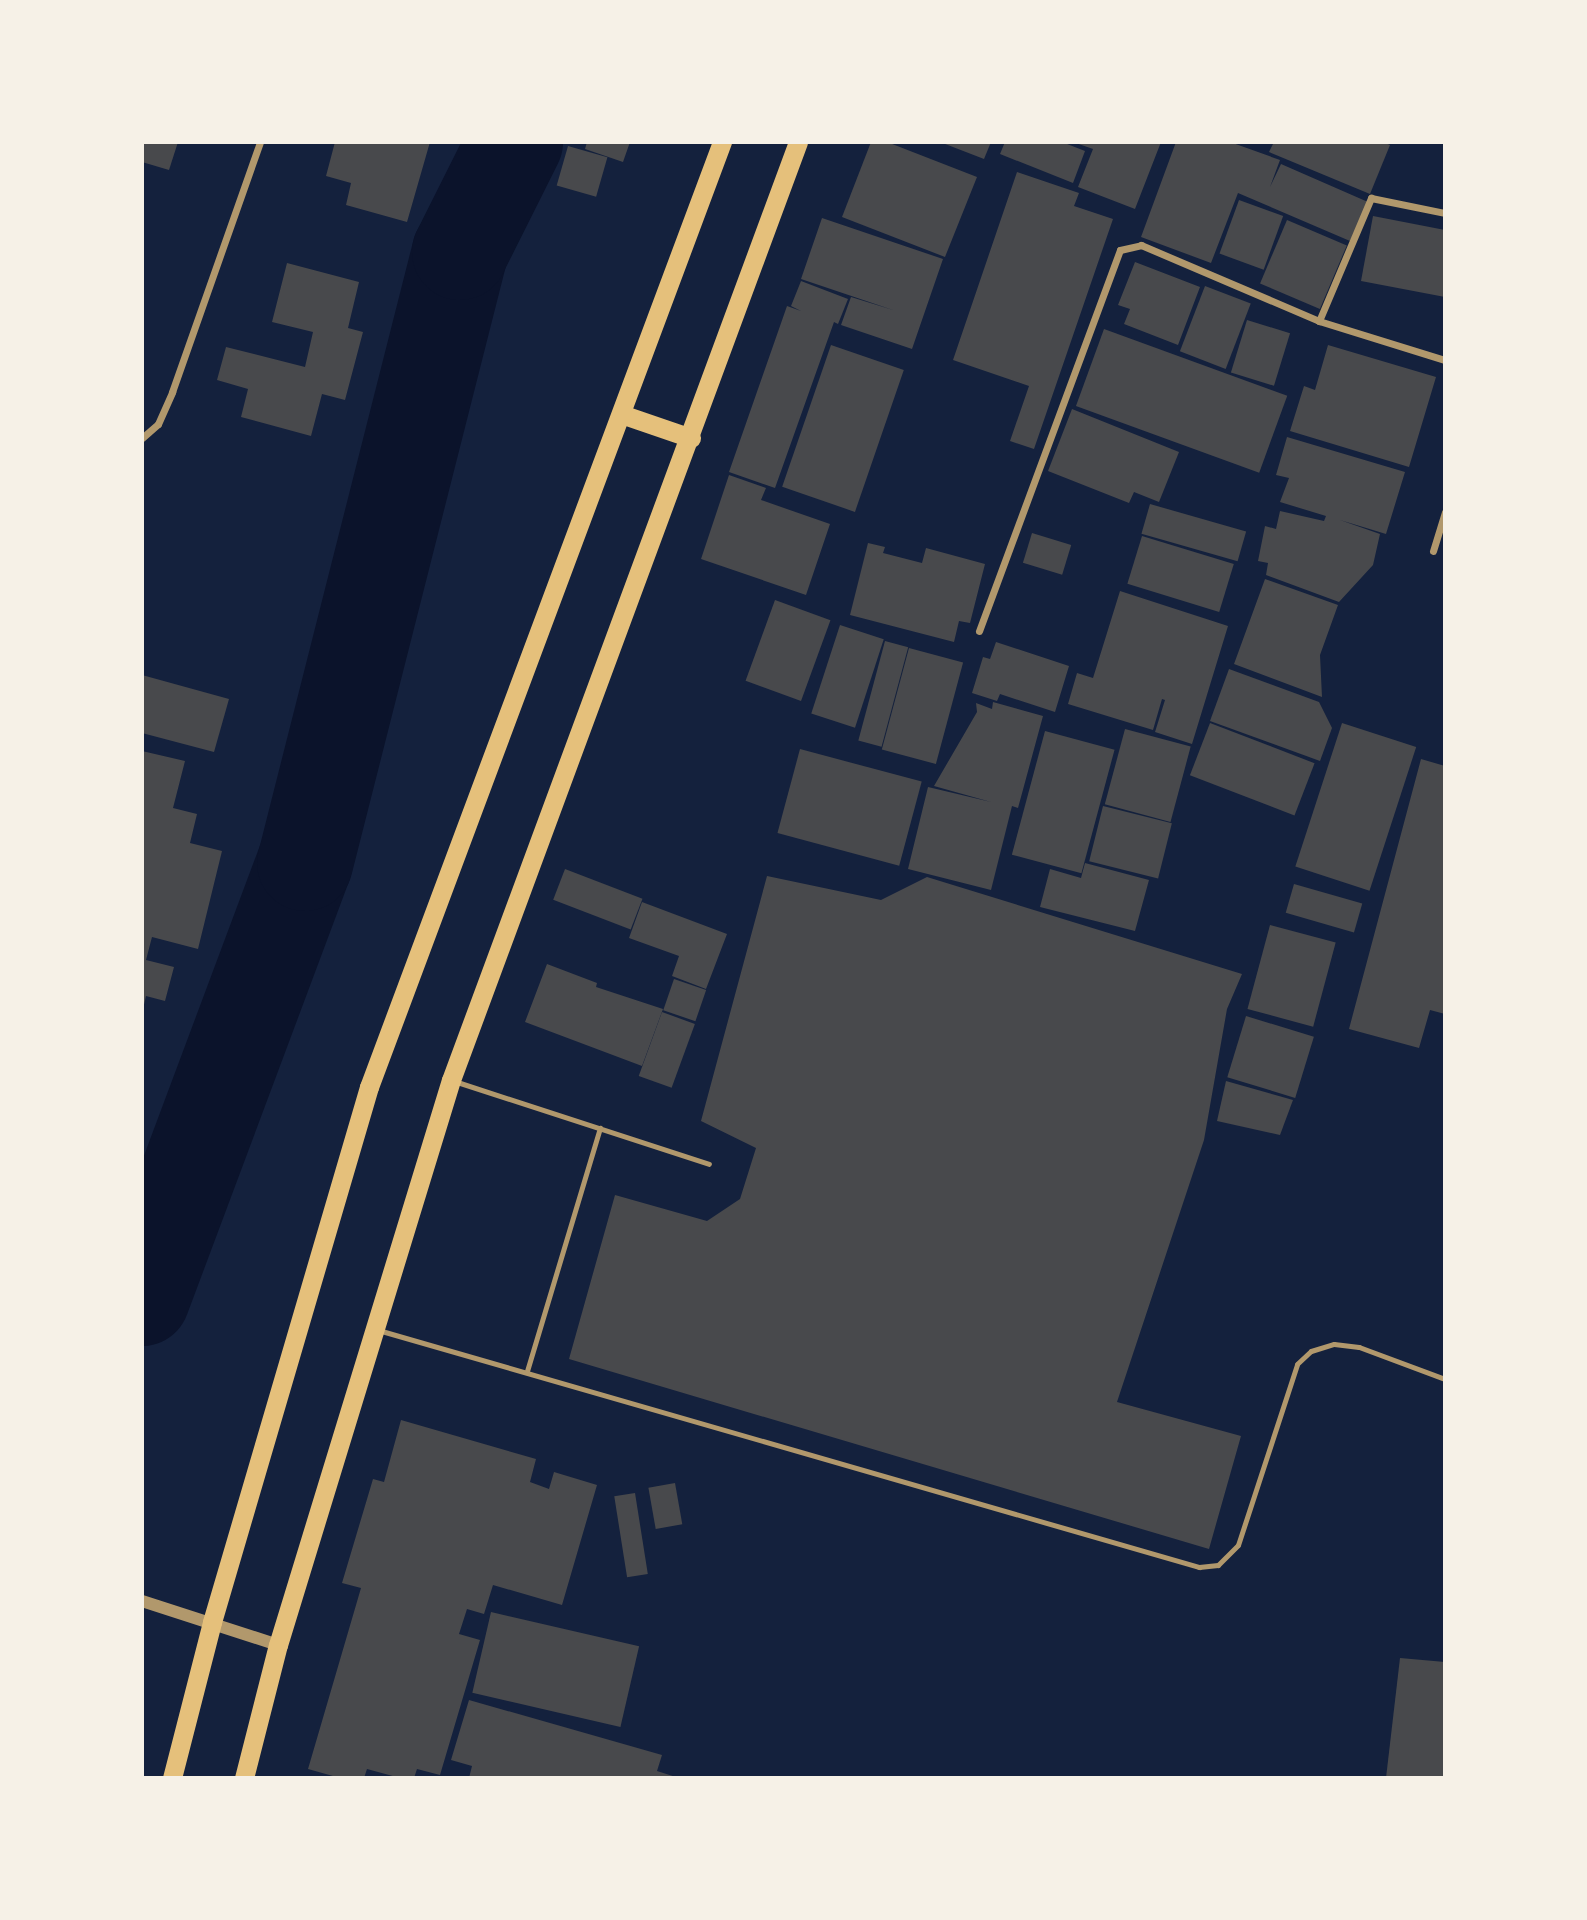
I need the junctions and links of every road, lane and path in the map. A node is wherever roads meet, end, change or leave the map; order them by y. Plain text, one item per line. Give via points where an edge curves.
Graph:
1 (260, 142) edge
2 (722, 142) edge
3 (798, 142) edge
4 (1445, 213) edge
5 (1319, 321) junction
6 (1445, 360) edge
7 (621, 414) junction
8 (142, 438) edge
9 (691, 438) junction
10 (1445, 512) edge
11 (1433, 551) dead end
12 (979, 631) dead end
13 (451, 1080) junction
14 (600, 1128) junction
15 (709, 1164) dead end
16 (372, 1328) junction
17 (527, 1371) junction
18 (1445, 1379) edge
19 (142, 1601) edge
20 (212, 1622) junction
21 (278, 1645) junction
22 (172, 1778) edge
23 (244, 1778) edge

1 - 8 street via 172,392 158,424
2 - 7 highway
3 - 9 highway
4 - 5 street via 1371,198
5 - 6 street
5 - 12 street via 1141,245 1120,250
7 - 9 highway
7 - 20 highway via 369,1087
9 - 13 highway
10 - 11 street
13 - 14 lane
13 - 16 highway
14 - 15 lane
14 - 17 lane
16 - 17 lane
16 - 21 highway
17 - 18 lane via 1199,1567 1218,1565 1238,1545 1297,1364 1311,1351 1334,1345 1359,1347
19 - 20 street
20 - 21 street
20 - 22 highway
21 - 23 highway

